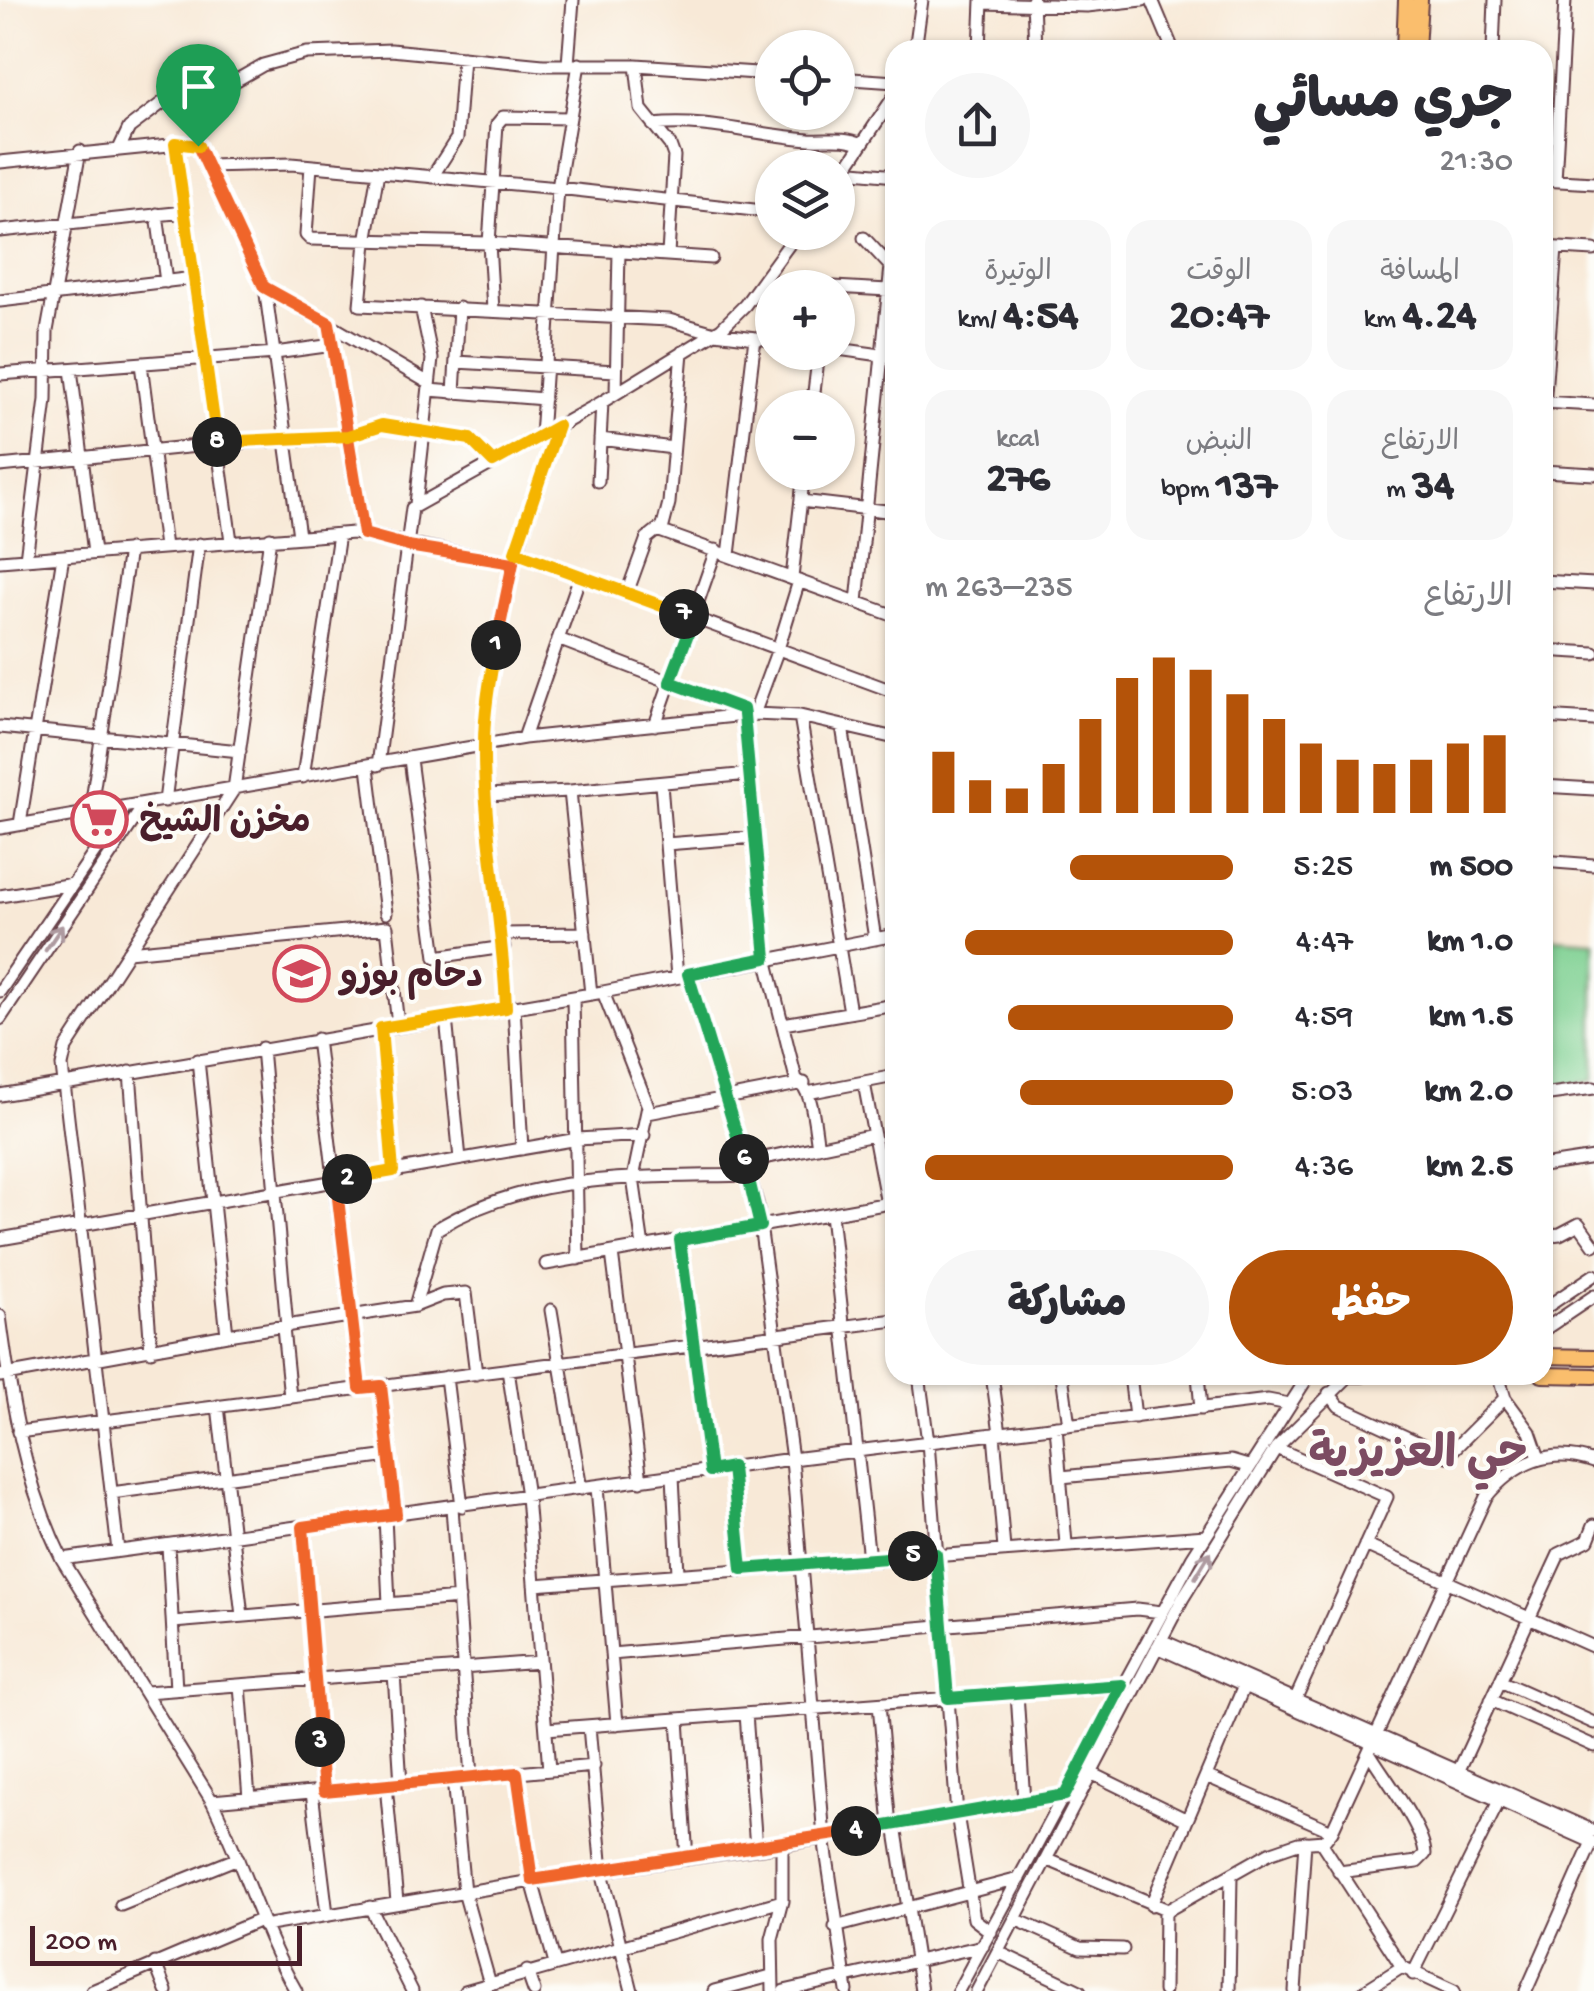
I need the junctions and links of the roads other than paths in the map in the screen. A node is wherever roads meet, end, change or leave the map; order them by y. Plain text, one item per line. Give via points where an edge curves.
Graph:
1 (574, 0) edge
2 (922, 0) edge
3 (1143, 0) edge
4 (1152, 0) edge
5 (1406, 0) edge
6 (1420, 0) edge
7 (1495, 0) edge
8 (1565, 0) edge
9 (982, 2) edge
10 (1033, 3) edge
11 (916, 40) edge
12 (980, 40) edge
13 (1035, 40) edge
14 (1169, 40) edge
15 (1404, 40) edge
16 (1418, 40) edge
17 (1493, 40) edge
18 (463, 57) junction
19 (574, 64) junction
20 (636, 65) junction
21 (755, 73) edge
22 (855, 79) edge
23 (885, 81) edge
24 (885, 110) edge
25 (570, 118) junction
26 (653, 125) junction
27 (1553, 136) edge
28 (175, 143) junction
29 (862, 144) junction
30 (120, 147) junction
31 (80, 151) junction
32 (855, 155) edge
33 (0, 162) edge
34 (208, 166) junction
35 (311, 166) junction
36 (378, 172) junction
37 (855, 176) edge
38 (885, 176) edge
39 (432, 177) junction
40 (1553, 181) edge
41 (1594, 183) edge
42 (493, 184) junction
43 (558, 188) junction
44 (672, 201) junction
45 (755, 210) edge
46 (185, 212) junction
47 (157, 214) junction
48 (66, 223) junction
49 (0, 230) edge
50 (864, 238) dead end
51 (366, 242) junction
52 (489, 244) junction
53 (554, 247) junction
54 (1553, 247) edge
55 (785, 250) edge
56 (1594, 250) edge
57 (619, 251) junction
58 (668, 254) junction
59 (711, 258) dead end
60 (885, 260) edge
61 (194, 278) junction
62 (166, 282) junction
63 (264, 287) junction
64 (855, 288) edge
65 (885, 290) edge
66 (54, 296) junction
67 (0, 300) edge
68 (420, 307) junction
69 (459, 308) junction
70 (494, 310) junction
71 (550, 313) junction
72 (618, 317) junction
73 (329, 323) junction
74 (716, 333) junction
75 (755, 338) joint
76 (333, 345) junction
77 (855, 351) edge
78 (682, 352) junction
79 (275, 353) junction
80 (885, 356) edge
81 (205, 359) junction
82 (456, 362) junction
83 (141, 364) junction
84 (546, 366) junction
85 (71, 369) junction
86 (46, 370) junction
87 (616, 372) junction
88 (0, 374) edge
89 (885, 377) edge
90 (429, 386) junction
91 (454, 393) junction
92 (616, 393) junction
93 (544, 400) junction
94 (602, 402) junction
95 (1553, 403) edge
96 (1594, 405) edge
97 (558, 426) junction
98 (424, 431) junction
99 (348, 436) junction
100 (542, 436) junction
101 (600, 438) junction
102 (286, 440) junction
103 (217, 444) junction
104 (673, 448) junction
105 (153, 450) junction
106 (82, 457) junction
107 (493, 462) junction
108 (38, 463) junction
109 (0, 466) edge
110 (1553, 472) edge
111 (1594, 474) edge
112 (598, 482) dead end
113 (802, 490) edge
114 (801, 502) junction
115 (416, 504) junction
116 (866, 509) junction
117 (885, 511) edge
118 (662, 530) junction
119 (339, 534) junction
120 (364, 534) junction
121 (300, 536) junction
122 (270, 538) junction
123 (231, 541) junction
124 (199, 544) junction
125 (408, 546) junction
126 (165, 547) junction
127 (129, 550) junction
128 (722, 552) junction
129 (94, 553) junction
130 (63, 556) junction
131 (514, 558) junction
132 (26, 559) junction
133 (0, 562) edge
134 (580, 576) junction
135 (796, 579) junction
136 (1553, 582) edge
137 (1594, 584) edge
138 (627, 593) junction
139 (856, 602) junction
140 (885, 612) edge
141 (694, 618) junction
142 (558, 639) junction
143 (778, 649) junction
144 (1553, 651) edge
145 (1594, 654) edge
146 (670, 682) junction
147 (885, 688) edge
148 (747, 712) junction
149 (800, 716) junction
150 (1553, 718) edge
151 (1594, 720) edge
152 (655, 725) junction
153 (842, 726) junction
154 (0, 727) edge
155 (35, 730) junction
156 (101, 736) junction
157 (885, 736) edge
158 (524, 738) junction
159 (172, 744) junction
160 (484, 745) junction
161 (240, 751) junction
162 (410, 759) junction
163 (373, 766) junction
164 (749, 774) junction
165 (303, 777) junction
166 (661, 784) junction
167 (1553, 787) edge
168 (234, 789) junction
169 (1594, 789) edge
170 (570, 792) junction
171 (486, 795) junction
172 (165, 801) junction
173 (144, 805) junction
174 (124, 809) junction
175 (90, 814) junction
176 (20, 824) junction
177 (0, 828) edge
178 (755, 837) junction
179 (666, 844) junction
180 (1553, 863) edge
181 (1594, 866) edge
182 (73, 884) junction
183 (0, 896) edge
184 (386, 913) dead end
185 (585, 932) junction
186 (885, 936) edge
187 (874, 939) junction
188 (503, 941) junction
189 (839, 946) junction
190 (128, 952) junction
191 (766, 958) junction
192 (682, 976) junction
193 (0, 991) edge
194 (597, 993) junction
195 (573, 997) junction
196 (510, 1007) junction
197 (885, 1007) edge
198 (850, 1012) junction
199 (446, 1018) junction
200 (0, 1019) edge
201 (783, 1024) junction
202 (398, 1025) junction
203 (381, 1028) junction
204 (317, 1038) junction
205 (262, 1048) junction
206 (198, 1060) junction
207 (130, 1072) junction
208 (885, 1078) edge
209 (864, 1082) junction
210 (64, 1085) junction
211 (805, 1088) junction
212 (1594, 1088) edge
213 (1553, 1094) edge
214 (0, 1095) edge
215 (725, 1098) junction
216 (648, 1113) junction
217 (644, 1135) junction
218 (874, 1135) junction
219 (578, 1138) junction
220 (818, 1146) junction
221 (522, 1149) junction
222 (1594, 1158) edge
223 (460, 1160) junction
224 (1553, 1164) edge
225 (747, 1168) junction
226 (393, 1171) junction
227 (634, 1178) junction
228 (885, 1179) edge
229 (336, 1181) junction
230 (578, 1183) junction
231 (275, 1192) junction
232 (213, 1202) junction
233 (885, 1204) edge
234 (140, 1214) junction
235 (831, 1214) junction
236 (80, 1225) junction
237 (760, 1226) junction
238 (1553, 1235) edge
239 (0, 1239) edge
240 (680, 1240) junction
241 (1594, 1244) edge
242 (643, 1247) junction
243 (612, 1253) junction
244 (578, 1259) junction
245 (546, 1264) dead end
246 (1594, 1275) edge
247 (1594, 1296) edge
248 (1553, 1303) edge
249 (415, 1306) junction
250 (551, 1310) dead end
251 (0, 1316) edge
252 (351, 1317) junction
253 (885, 1321) edge
254 (1553, 1324) edge
255 (285, 1327) junction
256 (844, 1327) junction
257 (227, 1334) junction
258 (775, 1336) junction
259 (694, 1346) junction
260 (150, 1351) junction
261 (625, 1355) junction
262 (1553, 1356) edge
263 (1594, 1357) edge
264 (96, 1361) junction
265 (560, 1363) junction
266 (508, 1370) junction
267 (476, 1374) junction
268 (1553, 1375) edge
269 (4, 1376) edge
270 (1594, 1376) edge
271 (446, 1377) junction
272 (920, 1385) edge
273 (993, 1385) edge
274 (1062, 1385) edge
275 (1131, 1385) edge
276 (1199, 1385) edge
277 (1302, 1385) edge
278 (1337, 1385) edge
279 (1501, 1385) edge
280 (381, 1386) junction
281 (360, 1388) junction
282 (1328, 1393) junction
283 (290, 1397) junction
284 (1505, 1398) junction
285 (1289, 1404) junction
286 (218, 1406) junction
287 (1201, 1409) junction
288 (1135, 1416) junction
289 (102, 1421) junction
290 (1062, 1426) junction
291 (18, 1432) junction
292 (997, 1434) junction
293 (928, 1442) junction
294 (1276, 1448) junction
295 (858, 1450) junction
296 (389, 1456) junction
297 (1540, 1458) junction
298 (792, 1459) junction
299 (1594, 1462) edge
300 (1248, 1466) junction
301 (732, 1467) junction
302 (710, 1471) junction
303 (674, 1476) junction
304 (1060, 1476) junction
305 (226, 1478) junction
306 (641, 1481) junction
307 (597, 1487) junction
308 (581, 1490) junction
309 (111, 1493) junction
310 (527, 1496) junction
311 (457, 1506) junction
312 (391, 1515) junction
313 (1594, 1525) edge
314 (303, 1527) junction
315 (233, 1536) junction
316 (1206, 1536) junction
317 (1591, 1541) edge
318 (168, 1544) junction
319 (1066, 1544) junction
320 (1365, 1544) junction
321 (1004, 1549) junction
322 (118, 1551) junction
323 (936, 1554) junction
324 (62, 1559) junction
325 (869, 1559) junction
326 (800, 1564) junction
327 (742, 1569) junction
328 (678, 1573) junction
329 (605, 1580) junction
330 (1446, 1580) junction
331 (534, 1585) junction
332 (458, 1598) junction
333 (389, 1604) junction
334 (310, 1610) junction
335 (1162, 1612) junction
336 (242, 1616) junction
337 (1529, 1618) junction
338 (173, 1622) junction
339 (942, 1626) junction
340 (806, 1638) junction
341 (1160, 1643) junction
342 (1594, 1647) edge
343 (611, 1654) junction
344 (540, 1662) junction
345 (464, 1668) junction
346 (394, 1673) junction
347 (316, 1679) junction
348 (1500, 1681) junction
349 (240, 1685) junction
350 (1122, 1685) junction
351 (1244, 1686) junction
352 (176, 1690) junction
353 (146, 1692) junction
354 (1017, 1693) junction
355 (948, 1698) junction
356 (1296, 1698) junction
357 (1491, 1700) junction
358 (879, 1704) junction
359 (811, 1709) junction
360 (746, 1714) junction
361 (678, 1719) junction
362 (1594, 1723) edge
363 (617, 1724) junction
364 (589, 1726) junction
365 (546, 1729) junction
366 (1373, 1743) junction
367 (1594, 1746) edge
368 (594, 1766) junction
369 (549, 1770) junction
370 (1458, 1770) junction
371 (517, 1773) junction
372 (1091, 1773) junction
373 (1206, 1776) junction
374 (471, 1777) junction
375 (453, 1779) junction
376 (401, 1784) junction
377 (386, 1785) junction
378 (318, 1791) junction
379 (1065, 1795) junction
380 (249, 1798) junction
381 (212, 1801) junction
382 (1499, 1801) junction
383 (1024, 1802) junction
384 (956, 1814) junction
385 (1187, 1820) junction
386 (892, 1825) junction
387 (1332, 1831) junction
388 (824, 1837) junction
389 (1593, 1839) edge
390 (1305, 1842) junction
391 (1322, 1842) junction
392 (782, 1845) junction
393 (756, 1848) junction
394 (238, 1858) junction
395 (1046, 1858) junction
396 (687, 1859) junction
397 (602, 1872) junction
398 (1339, 1872) junction
399 (1231, 1875) junction
400 (1020, 1879) junction
401 (532, 1880) junction
402 (464, 1892) junction
403 (968, 1892) junction
404 (782, 1901) junction
405 (397, 1902) junction
406 (121, 1905) dead end
407 (1151, 1905) junction
408 (370, 1907) junction
409 (907, 1908) junction
410 (1165, 1910) junction
411 (327, 1914) junction
412 (1015, 1919) junction
413 (262, 1923) junction
414 (834, 1927) junction
415 (990, 1932) junction
416 (983, 1946) junction
417 (622, 1948) junction
418 (1123, 1949) dead end
419 (998, 1952) junction
420 (916, 1961) junction
421 (155, 1963) junction
422 (554, 1964) junction
423 (1408, 1970) junction
424 (527, 1971) junction
425 (772, 1976) junction
426 (844, 1977) junction
427 (1054, 1978) junction
428 (490, 1984) junction
429 (293, 1990) edge
430 (92, 1991) edge
431 (166, 1991) edge
432 (412, 1991) edge
433 (465, 1991) edge
434 (534, 1991) edge
435 (632, 1991) edge
436 (714, 1991) edge
437 (774, 1991) edge
438 (784, 1991) edge
439 (847, 1991) edge
440 (920, 1991) edge
441 (958, 1991) edge
442 (977, 1991) edge
443 (1048, 1991) edge
444 (1080, 1991) edge
445 (1164, 1991) edge
446 (1229, 1991) edge
447 (1295, 1991) edge
448 (1364, 1991) edge
449 (1454, 1991) edge
450 (1526, 1991) edge

1 - 19 street
2 - 11 street
3 - 10 street
4 - 14 street
5 - 15 main road
6 - 16 main road
7 - 17 street
8 - 27 street
9 - 10 street
9 - 12 street
10 - 13 street
18 - 19 street
18 - 30 street via 391,50 290,56 230,86 166,100 136,120
18 - 39 street via 456,138
19 - 20 street
19 - 25 street
20 - 21 street
20 - 26 street via 641,108
22 - 23 street
24 - 29 street
25 - 42 street via 500,119
25 - 43 street
26 - 29 street via 694,122
26 - 44 street via 674,156
28 - 30 street
28 - 34 street via 194,144
28 - 46 street
29 - 32 street
30 - 31 street
31 - 33 street
31 - 48 street
34 - 35 street
34 - 63 street
35 - 36 street
35 - 51 street via 307,238
36 - 39 street
36 - 51 street
37 - 38 street
39 - 42 street
40 - 41 street
42 - 43 street
42 - 52 street
43 - 44 street
43 - 53 street
44 - 45 street
44 - 58 street
46 - 47 street
46 - 61 street
47 - 48 street
47 - 62 street
48 - 49 street
48 - 66 street
50 - 60 street
51 - 52 street
51 - 68 street via 360,306
52 - 53 street
52 - 70 street
53 - 57 street
53 - 71 street
54 - 56 street
55 - 74 street
57 - 58 street
57 - 72 street
58 - 59 street
61 - 62 street
61 - 81 street
62 - 66 street
63 - 73 street
63 - 79 street
64 - 65 street
66 - 67 street
66 - 86 street
68 - 69 street
68 - 90 street via 432,359
69 - 70 street
69 - 82 street
70 - 71 street
71 - 72 street
71 - 84 street
72 - 74 street via 669,320
72 - 87 street
73 - 76 street
73 - 90 street
74 - 75 street
74 - 78 street
75 - 128 street
76 - 79 street
76 - 99 street
77 - 80 street
78 - 92 street
78 - 104 street
79 - 81 street
79 - 102 street
81 - 83 street
81 - 103 street
82 - 84 street
82 - 91 street
83 - 85 street
83 - 105 street
84 - 87 street
84 - 93 street
85 - 86 street
85 - 106 street
86 - 88 street
86 - 108 street
87 - 92 street
89 - 116 street
90 - 91 street
90 - 98 street
91 - 93 street
92 - 94 street
93 - 100 street
94 - 97 street
94 - 101 street
95 - 96 street
97 - 100 street
97 - 131 street
98 - 99 street via 382,425
98 - 107 street via 470,439
98 - 115 street
99 - 102 street
99 - 120 street
100 - 107 street
101 - 104 street
101 - 112 street
102 - 103 street
102 - 121 street
103 - 105 street
103 - 123 street
104 - 118 street
105 - 106 street
105 - 126 street
106 - 108 street
106 - 129 street
107 - 115 street
108 - 109 street
108 - 132 street
110 - 111 street
113 - 114 street
114 - 116 street
114 - 135 street
115 - 125 street
116 - 117 street
116 - 139 street
118 - 128 street
118 - 138 street via 646,538
119 - 120 street
119 - 121 street
119 - 165 street
120 - 125 street
121 - 122 street
122 - 123 street
122 - 161 street
123 - 124 street
124 - 126 street
124 - 159 street
125 - 131 street
125 - 163 street
126 - 127 street
127 - 129 street
127 - 156 street
128 - 135 street
128 - 141 street
129 - 130 street
130 - 132 street
130 - 155 street
131 - 134 street
131 - 160 street
132 - 133 street
134 - 138 street
134 - 142 street
135 - 139 street
135 - 143 street
136 - 137 street
138 - 141 street
139 - 140 street
141 - 143 street
141 - 146 street
142 - 146 street
142 - 158 street
143 - 147 street
143 - 148 street
144 - 145 street
146 - 148 street
146 - 152 street
148 - 149 street
148 - 152 street
148 - 164 street
149 - 153 street
149 - 189 street
150 - 151 street
152 - 158 street
153 - 157 street
153 - 187 street
154 - 155 street
155 - 156 street
155 - 176 street
156 - 159 street
156 - 175 street
158 - 160 street
159 - 161 street
159 - 172 street
160 - 162 street
160 - 171 street
161 - 168 street
162 - 163 street
162 - 188 street via 436,957
163 - 165 street
163 - 184 street
164 - 166 street
164 - 178 street
165 - 168 street
166 - 170 street
166 - 179 street
167 - 169 street
168 - 172 street
168 - 190 street
170 - 171 street
170 - 185 street
171 - 188 street
172 - 173 street
173 - 174 street
200 -> 173 street
174 - 175 street
174 - 182 street
175 - 176 street
176 - 177 street
178 - 179 street
178 - 191 street
179 - 192 street
180 - 181 street
182 - 183 street
182 - 193 street
185 - 188 street
185 - 194 street
186 - 187 street
187 - 189 street
188 - 196 street
189 - 191 street
189 - 198 street
190 - 202 street via 387,927
190 - 210 street via 66,1048
191 - 192 street
191 - 201 street
192 - 194 street
192 - 215 street
194 - 195 street
194 - 216 street
195 - 196 street
195 - 219 street
196 - 199 street
196 - 221 street
197 - 198 street
198 - 201 street
199 - 202 street
199 - 223 street
201 - 211 street via 796,1078
202 - 203 street
203 - 204 street
203 - 226 street
204 - 205 street
204 - 229 street
205 - 206 street
205 - 231 street
206 - 207 street
206 - 232 street
207 - 210 street
207 - 234 street
208 - 209 street
209 - 211 street
209 - 218 street
210 - 214 street
210 - 236 street
211 - 215 street
211 - 220 street
212 - 213 street
215 - 216 street
215 - 225 street
216 - 217 street
217 - 219 street
217 - 227 street
218 - 220 street
218 - 228 street
219 - 221 street
219 - 230 street
220 - 225 street
221 - 223 street
222 - 224 street
223 - 226 street
225 - 227 street
225 - 237 street
226 - 229 street
227 - 230 street
227 - 242 street
229 - 231 street
229 - 252 street
230 - 244 street
230 - 249 street via 544,1186 470,1209 438,1229
231 - 232 street
231 - 255 street
232 - 234 street
232 - 257 street
233 - 235 street
234 - 236 street
234 - 260 street
235 - 237 street
235 - 256 street
236 - 239 street
236 - 264 street
237 - 240 street
237 - 258 street
238 - 241 street via 1580,1224
240 - 242 street
240 - 259 street
242 - 243 street
243 - 244 street
243 - 261 street
244 - 245 street
246 - 248 street
247 - 254 street
249 - 252 street
249 - 267 street via 466,1293
250 - 265 street
251 - 269 street
252 - 255 street
252 - 281 street
253 - 256 street
255 - 257 street
255 - 283 street
256 - 258 street
256 - 295 street
257 - 260 street
258 - 259 street
258 - 298 street
259 - 261 street
259 - 302 street
260 - 264 street
261 - 265 street
261 - 306 street
262 - 263 main road
264 - 269 street
264 - 289 street
265 - 266 street
265 - 308 street
266 - 267 street
266 - 310 street
267 - 271 street
268 - 270 main road
269 - 291 street
271 - 280 street
271 - 311 street
272 - 293 street
273 - 292 street
274 - 290 street
275 - 288 street
276 - 287 street
277 - 285 street
278 - 282 street
279 - 284 street
280 - 281 street
280 - 296 street
281 - 283 street
282 - 284 street via 1339,1406 1446,1456
282 - 294 street
283 - 286 street
284 - 297 street
285 - 287 street
285 - 300 street
286 - 289 street
286 - 305 street
287 - 288 street
288 - 290 street
289 - 291 street
289 - 309 street
290 - 292 street
290 - 304 street
291 - 324 street via 35,1500
292 - 293 street
292 - 321 street
293 - 295 street
293 - 323 street
294 - 320 street via 1386,1498
341 -> 294 street
295 - 298 street
295 - 325 street
296 - 305 street
296 - 312 street
297 - 299 street via 1560,1454
297 - 330 street via 1512,1472 1486,1497
298 - 301 street
298 - 326 street
300 - 304 street via 1231,1461
300 - 316 street
301 - 302 street
301 - 327 street
302 - 303 street
303 - 306 street
303 - 328 street
304 - 319 street
305 - 309 street
305 - 315 street
306 - 307 street
307 - 308 street
307 - 329 street
308 - 310 street
309 - 322 street
310 - 311 street
310 - 331 street
311 - 312 street
311 - 332 street
312 - 314 street
312 - 333 street
313 - 317 street
314 - 315 street
314 - 334 street
315 - 318 street
315 - 336 street
316 - 319 street
316 - 335 street
317 - 337 street via 1559,1554
318 - 322 street
318 - 338 street
319 - 321 street
320 - 330 street
320 - 356 street
321 - 323 street
322 - 324 street
323 - 325 street
323 - 339 street
324 - 353 street
325 - 326 street
326 - 327 street
326 - 340 street
327 - 328 street
328 - 329 street
329 - 331 street
329 - 343 street
330 - 337 street
330 - 366 street
331 - 344 street
332 - 333 street
332 - 345 street
333 - 334 street
334 - 336 street
334 - 347 street
335 - 339 street
335 - 350 street
336 - 338 street
337 - 342 street
337 - 348 street
338 - 352 street
339 - 340 street
339 - 355 street
340 - 343 street
340 - 359 street
341 - 351 street
341 - 356 street
341 - 372 street
343 - 363 street
344 - 345 street
344 - 365 street
345 - 346 street
345 - 374 street
346 - 347 street
346 - 376 street
347 - 349 street
347 - 378 street
348 - 357 street
348 - 362 street
349 - 352 street
349 - 380 street
350 - 354 street
350 - 379 street
351 - 366 street
351 - 373 street
352 - 353 street
353 - 381 street
354 - 355 street
354 - 383 street
355 - 358 street
355 - 384 street
356 - 366 street
357 - 367 street
357 - 370 street
358 - 359 street
358 - 386 street
359 - 360 street
359 - 388 street
360 - 361 street
360 - 393 street
361 - 363 street
361 - 396 street
363 - 364 street
364 - 365 street
364 - 368 street
365 - 369 street
366 - 370 street
366 - 382 street
366 - 387 street
366 - 398 street via 1425,1854 1417,1862
368 - 369 street
368 - 397 street
369 - 371 street
370 - 389 street
371 - 374 street
371 - 401 street
372 - 385 street
372 - 395 street
373 - 385 street
373 - 387 street
374 - 375 street
375 - 376 street
375 - 402 street
376 - 377 street
377 - 378 street
377 - 405 street
378 - 380 street
378 - 411 street
379 - 383 street
379 - 400 street
380 - 381 street
381 - 394 street
382 - 389 street
382 - 423 street
383 - 384 street
384 - 386 street
384 - 403 street
385 - 407 street
386 - 388 street
386 - 409 street
387 - 391 street
388 - 392 street
388 - 414 street
389 - 450 street
390 - 391 street
390 - 399 street
390 - 447 street
391 - 398 street
392 - 393 street
392 - 404 street
393 - 396 street
394 - 406 street
394 - 413 street
395 - 407 street
395 - 412 street
396 - 397 street
397 - 401 street
397 - 417 street
398 - 423 street
399 - 410 street
399 - 446 street
400 - 403 street
400 - 415 street
401 - 402 street
401 - 422 street
402 - 405 street
402 - 428 street
403 - 409 street
403 - 415 street via 974,1918
404 - 417 street
404 - 425 street
405 - 408 street
407 - 410 street
408 - 411 street
408 - 432 street
409 - 414 street
409 - 420 street
410 - 445 street
411 - 413 street
412 - 418 street via 1080,1948
412 - 419 street
413 - 421 street
413 - 429 street
414 - 426 street
415 - 416 street
416 - 420 street
416 - 441 street
417 - 422 street
417 - 435 street
419 - 427 street
419 - 442 street
420 - 426 street
420 - 440 street
421 - 430 street
421 - 431 street
422 - 424 street
423 - 448 street
423 - 449 street
424 - 428 street
424 - 434 street
425 - 436 street
425 - 437 street
426 - 438 street
426 - 439 street
427 - 443 street
427 - 444 street
428 - 433 street

